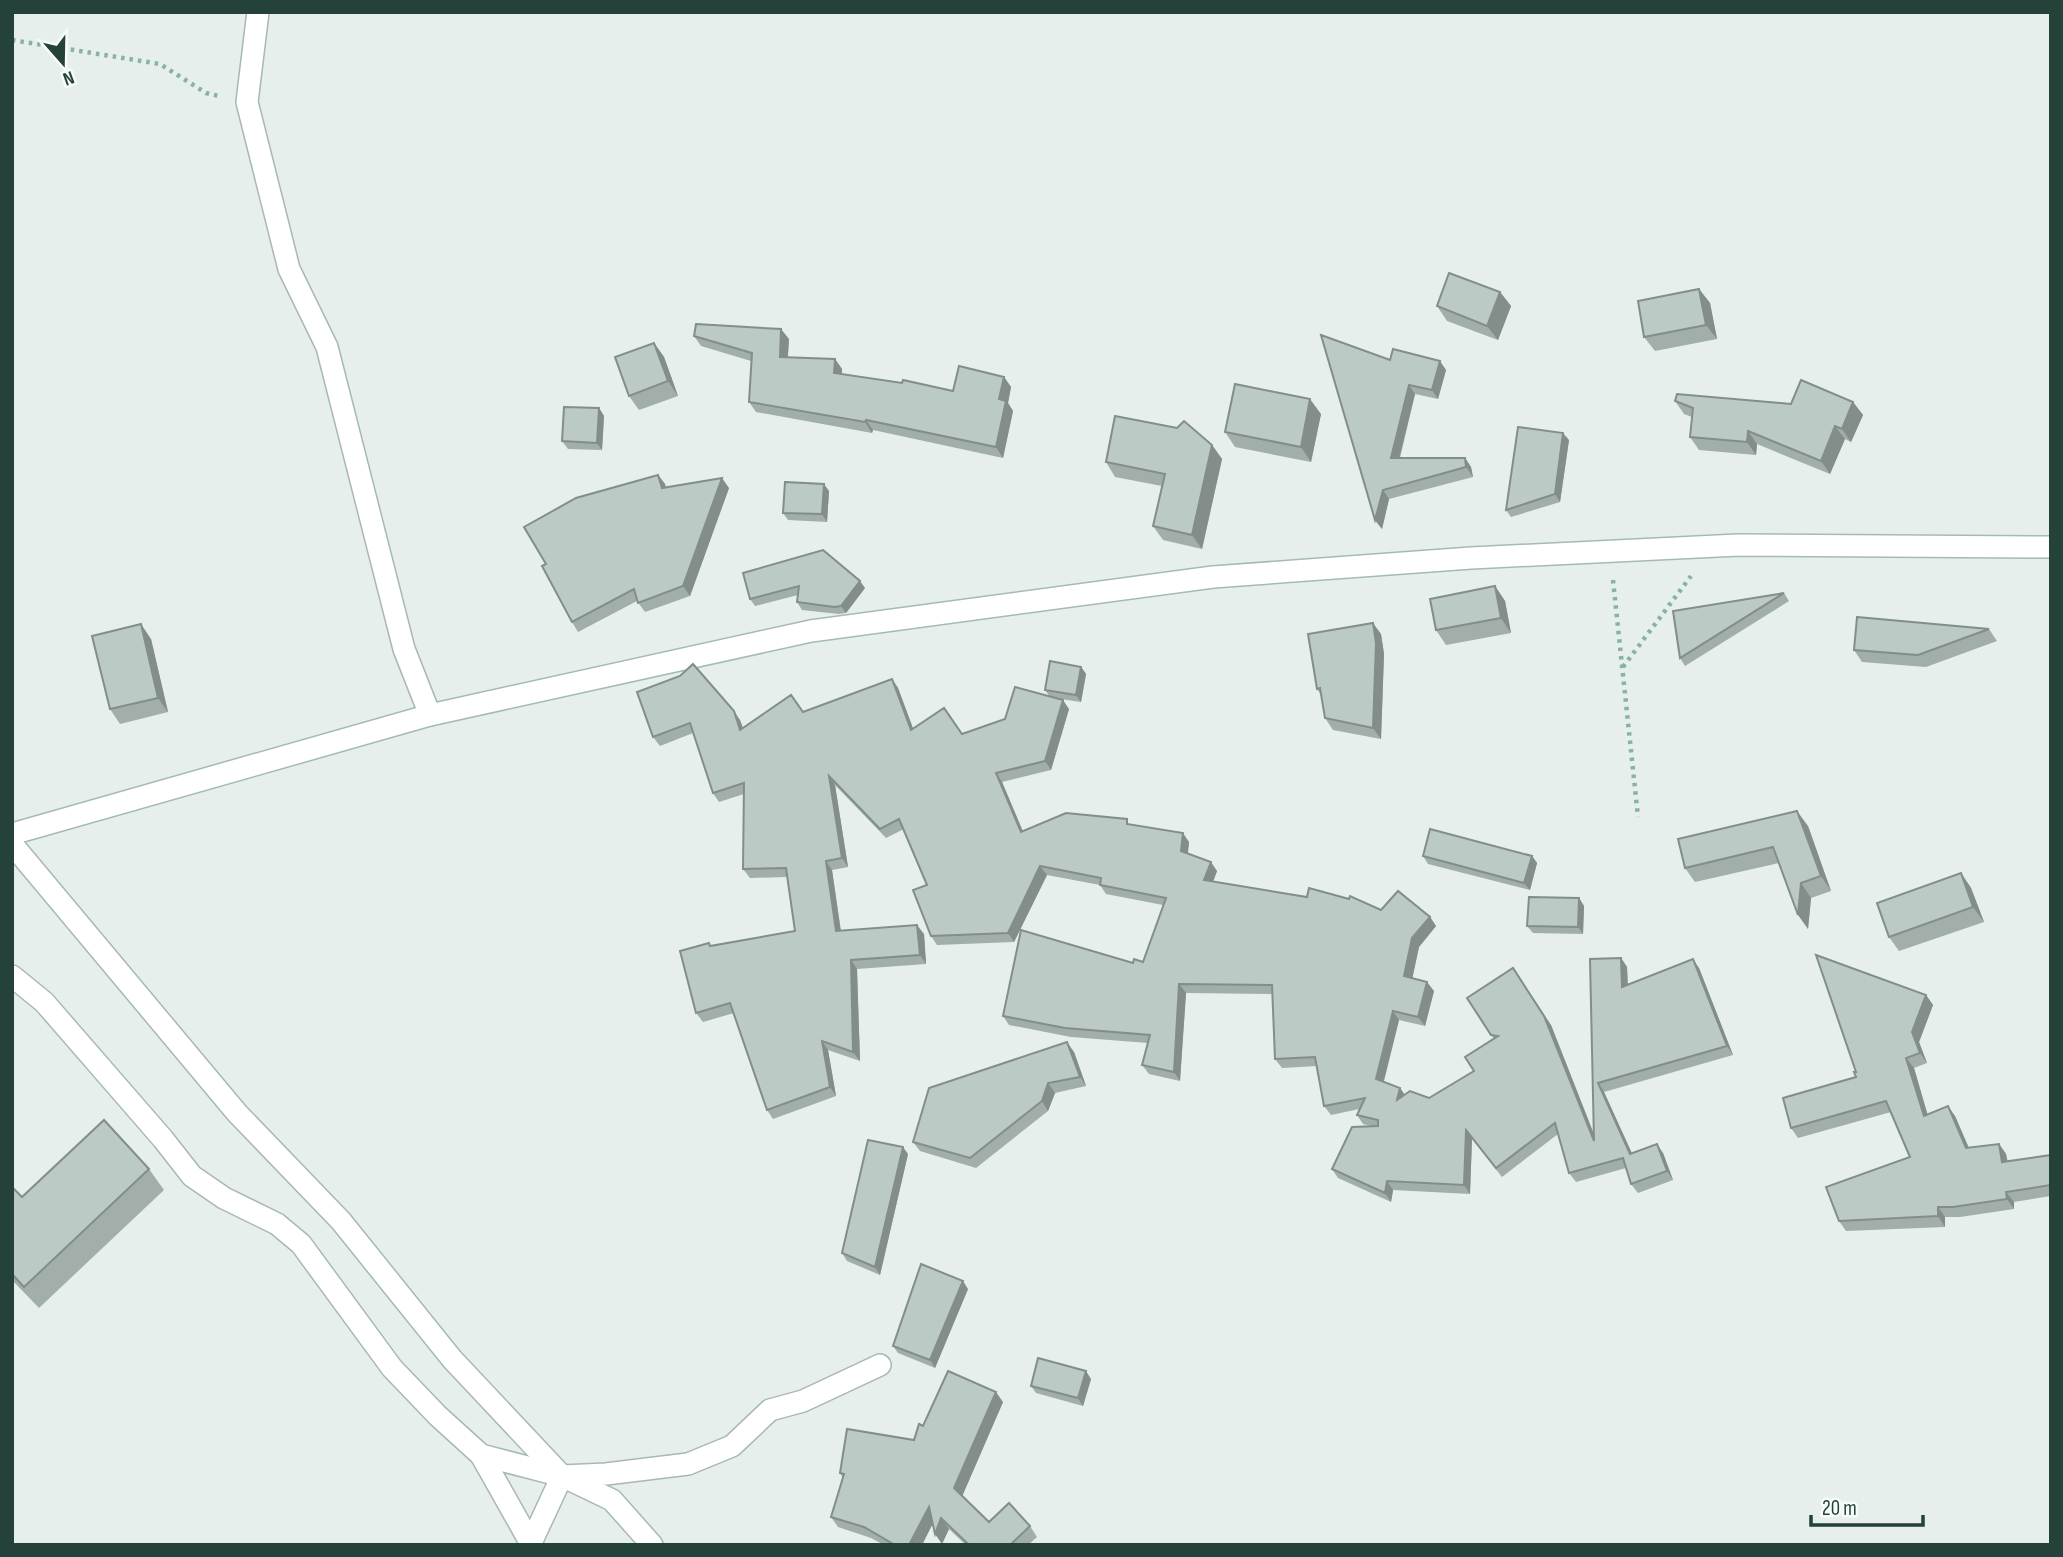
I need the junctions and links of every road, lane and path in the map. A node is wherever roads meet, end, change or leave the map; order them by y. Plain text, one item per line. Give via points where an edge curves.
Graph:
1 (258, 12) edge
2 (12, 40) edge
3 (247, 102) junction
4 (1713, 546) junction
5 (2051, 547) edge
6 (1610, 551) junction
7 (1622, 668) junction
8 (430, 715) junction
9 (1637, 817) dead end
10 (12, 834) edge
11 (12, 844) edge
12 (12, 976) edge
13 (880, 1365) dead end
14 (481, 1455) junction
15 (562, 1476) junction
16 (530, 1544) edge
17 (652, 1545) edge

1 - 3 street
2 - 3 path via 160,64 206,93
3 - 8 street via 289,269 327,347 404,649
4 - 5 street
4 - 6 street
4 - 7 path
6 - 7 path
6 - 8 street via 1213,577 825,629
7 - 9 path
8 - 10 street
11 - 15 street via 237,1113 341,1221 452,1359
12 - 14 street via 44,1002 192,1176 277,1224 301,1244 392,1368
13 - 15 street via 803,1401 770,1410 732,1446 688,1464
14 - 15 street
14 - 16 street
15 - 16 street
15 - 17 street via 612,1500

